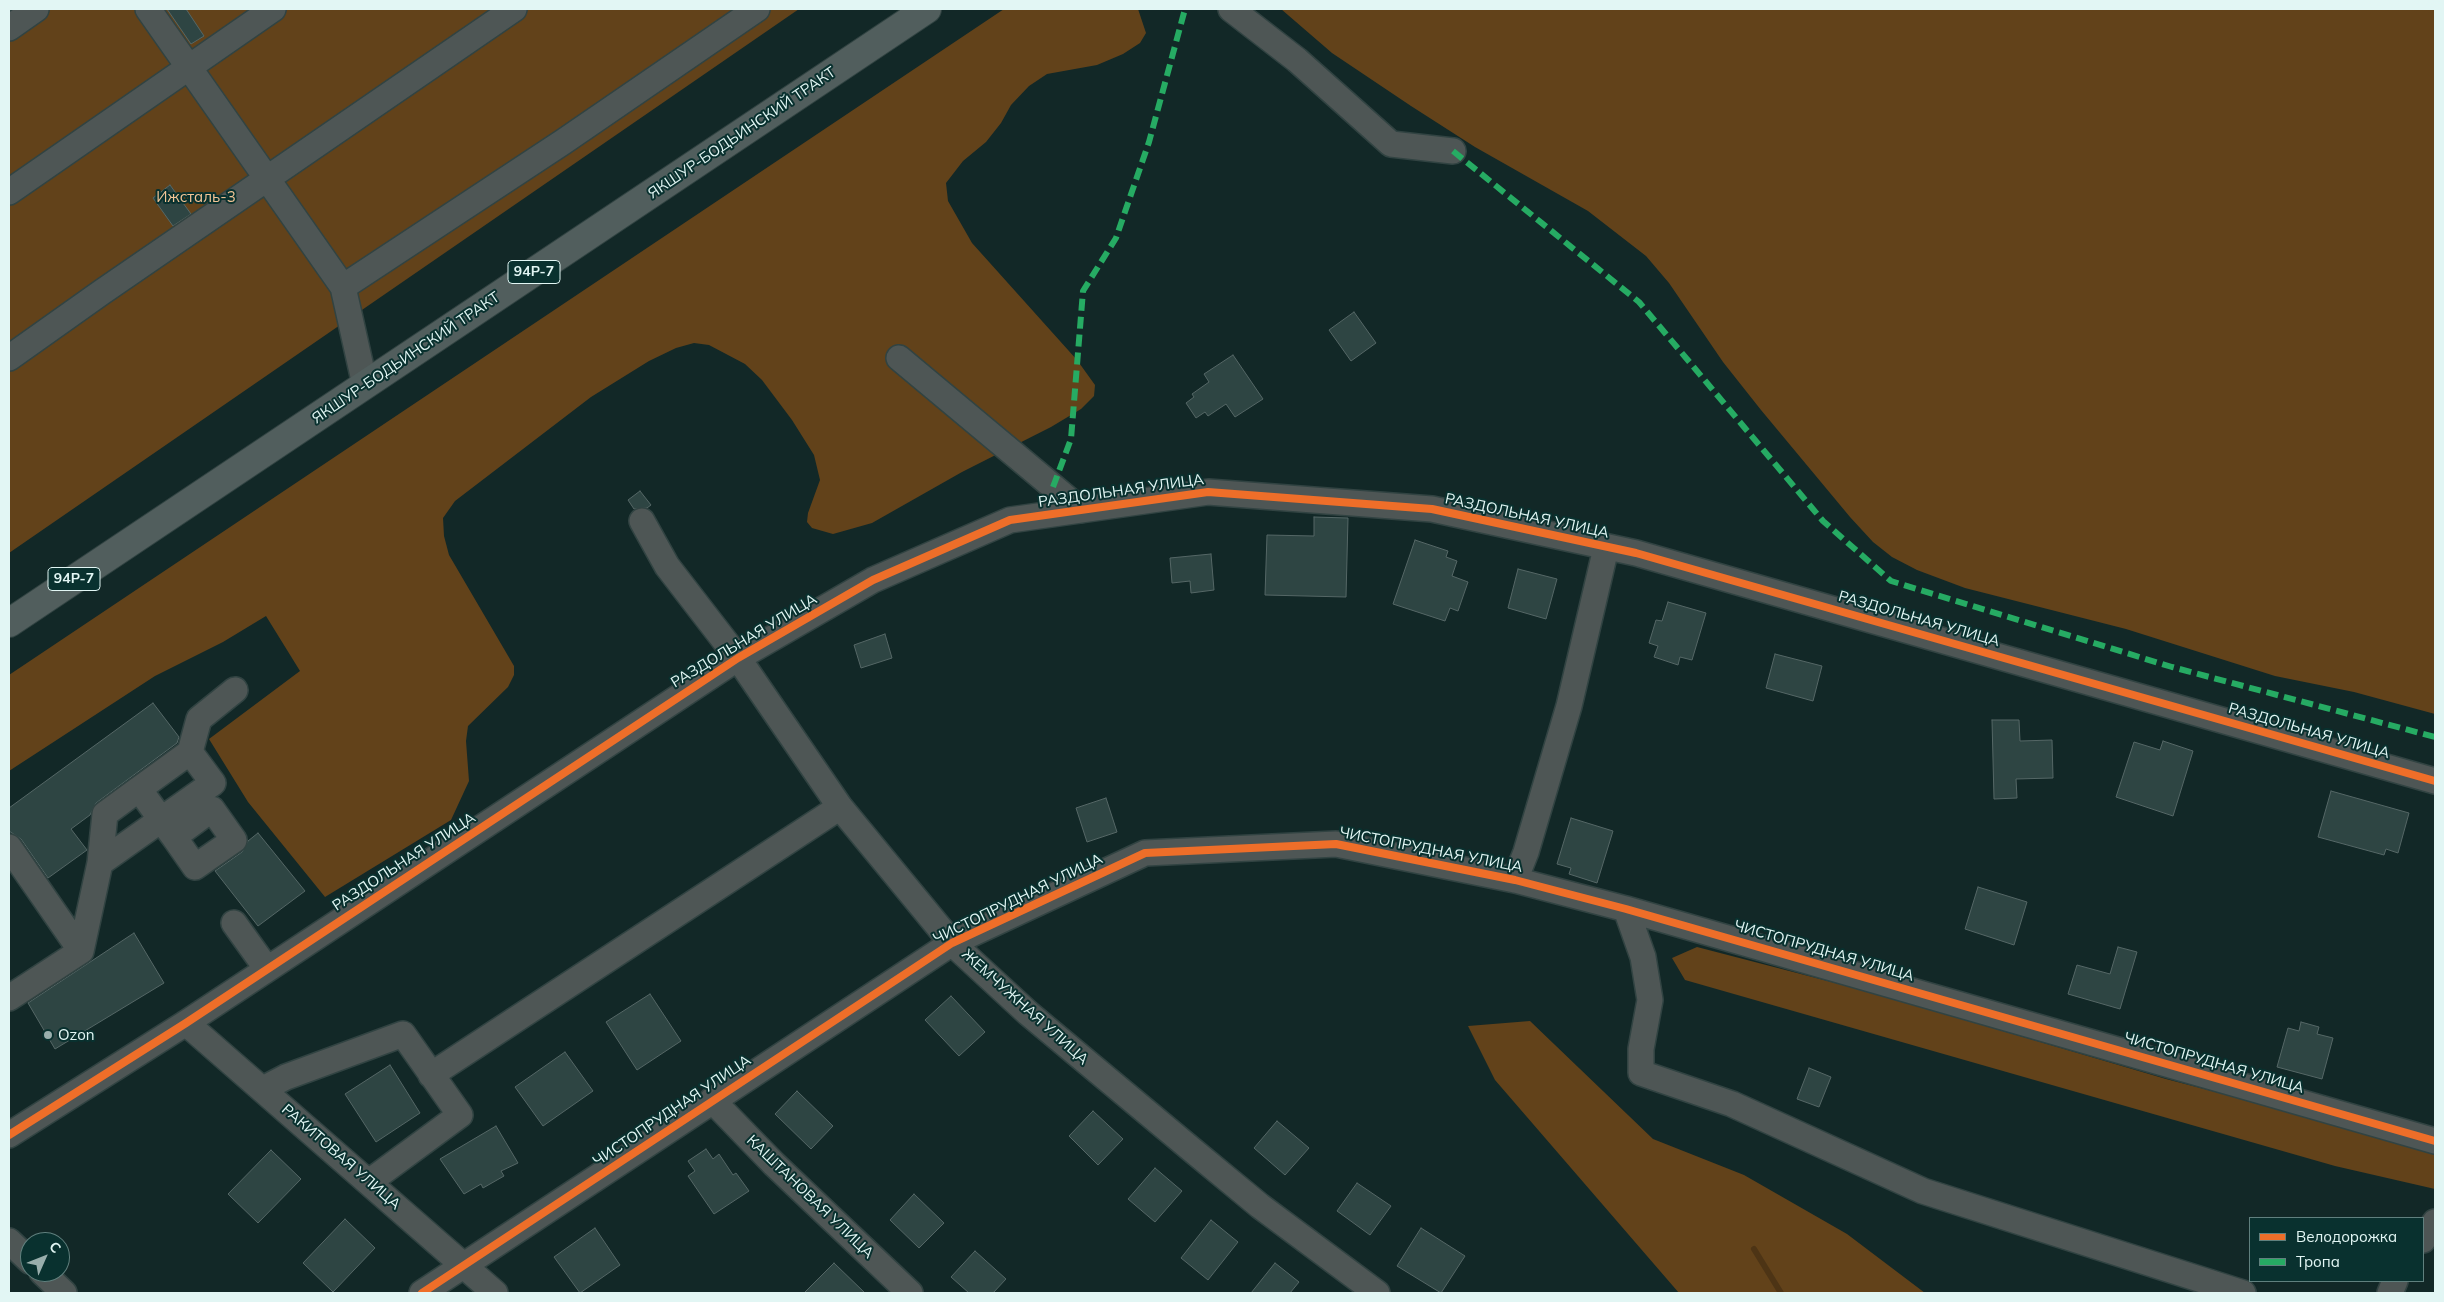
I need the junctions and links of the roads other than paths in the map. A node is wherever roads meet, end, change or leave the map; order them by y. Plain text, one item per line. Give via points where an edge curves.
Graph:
1 (36, 9) edge
2 (148, 9) edge
3 (273, 9) edge
4 (514, 9) edge
5 (757, 9) edge
6 (927, 9) edge
7 (1230, 9) edge
8 (9, 28) edge
9 (188, 67) junction
10 (1453, 151) dead end
11 (266, 178) junction
12 (9, 192) edge
13 (343, 287) junction
14 (9, 358) edge
15 (899, 358) dead end
16 (365, 385) junction
17 (1080, 510) junction
18 (642, 520) dead end
19 (1606, 548) junction
20 (9, 623) edge
21 (738, 658) junction
22 (235, 690) dead end
23 (190, 752) junction
24 (2435, 781) edge
25 (139, 788) junction
26 (840, 807) junction
27 (168, 828) junction
28 (9, 847) edge
29 (100, 863) junction
30 (1515, 880) junction
31 (1626, 909) junction
32 (234, 922) dead end
33 (952, 943) junction
34 (81, 951) junction
35 (267, 969) junction
36 (9, 998) edge
37 (186, 1023) junction
38 (431, 1075) junction
39 (262, 1089) junction
40 (712, 1100) junction
41 (9, 1136) edge
42 (2435, 1141) edge
43 (369, 1182) junction
44 (2435, 1222) edge
45 (2424, 1238) edge
46 (9, 1241) edge
47 (20, 1251) edge
48 (466, 1265) junction
49 (52, 1282) edge
50 (64, 1293) edge
51 (422, 1293) edge
52 (495, 1293) edge
53 (910, 1293) edge
54 (1377, 1293) edge
55 (2243, 1293) edge

1 - 8 street
2 - 9 street
3 - 9 street
4 - 11 street
5 - 13 street
6 - 16 main road, ЯКШУР-БОДЬИНСКИЙ ТРАКТ / 94Р-7
7 - 10 street via 1297,60 1391,144
9 - 11 street
9 - 12 street
11 - 13 street
11 - 14 street
13 - 16 street
15 - 17 street
16 - 20 main road, ЯКШУР-БОДЬИНСКИЙ ТРАКТ / 94Р-7
17 - 19 street, РАЗДОЛЬНАЯ УЛИЦА via 1208,492 1432,509
17 - 21 street, РАЗДОЛЬНАЯ УЛИЦА via 1010,520 873,580
18 - 21 street, ЖЕМЧУЖНАЯ УЛИЦА via 667,566
19 - 24 street, РАЗДОЛЬНАЯ УЛИЦА via 1636,553 1857,615
19 - 30 street via 1569,706
21 - 26 street, ЖЕМЧУЖНАЯ УЛИЦА
21 - 35 street, РАЗДОЛЬНАЯ УЛИЦА
22 - 23 street via 198,719
23 - 25 street
23 - 27 street via 213,783
25 - 27 street
25 - 29 street via 105,814
26 - 33 street, ЖЕМЧУЖНАЯ УЛИЦА
26 - 38 street
27 - 29 street
28 - 34 street
29 - 34 street
30 - 31 street, ЧИСТОПРУДНАЯ УЛИЦА
30 - 33 street, ЧИСТОПРУДНАЯ УЛИЦА via 1336,844 1145,853
31 - 42 street, ЧИСТОПРУДНАЯ УЛИЦА
31 - 55 street via 1643,957 1650,1000 1641,1049 1641,1073 1732,1104 1923,1191
32 - 35 street
33 - 40 street, ЧИСТОПРУДНАЯ УЛИЦА
33 - 54 street, ЖЕМЧУЖНАЯ УЛИЦА via 1028,1013 1191,1150
34 - 36 street
35 - 37 street, РАЗДОЛЬНАЯ УЛИЦА
37 - 39 street, РАКИТОВАЯ УЛИЦА
37 - 41 street, РАЗДОЛЬНАЯ УЛИЦА
38 - 39 street via 403,1034
38 - 43 street via 460,1115
39 - 43 street, РАКИТОВАЯ УЛИЦА
40 - 48 street, ЧИСТОПРУДНАЯ УЛИЦА
40 - 53 street, КАШТАНОВАЯ УЛИЦА via 774,1164
43 - 48 street, РАКИТОВАЯ УЛИЦА
44 - 45 street
46 - 47 street
48 - 51 street, ЧИСТОПРУДНАЯ УЛИЦА
48 - 52 street, РАКИТОВАЯ УЛИЦА
49 - 50 street

